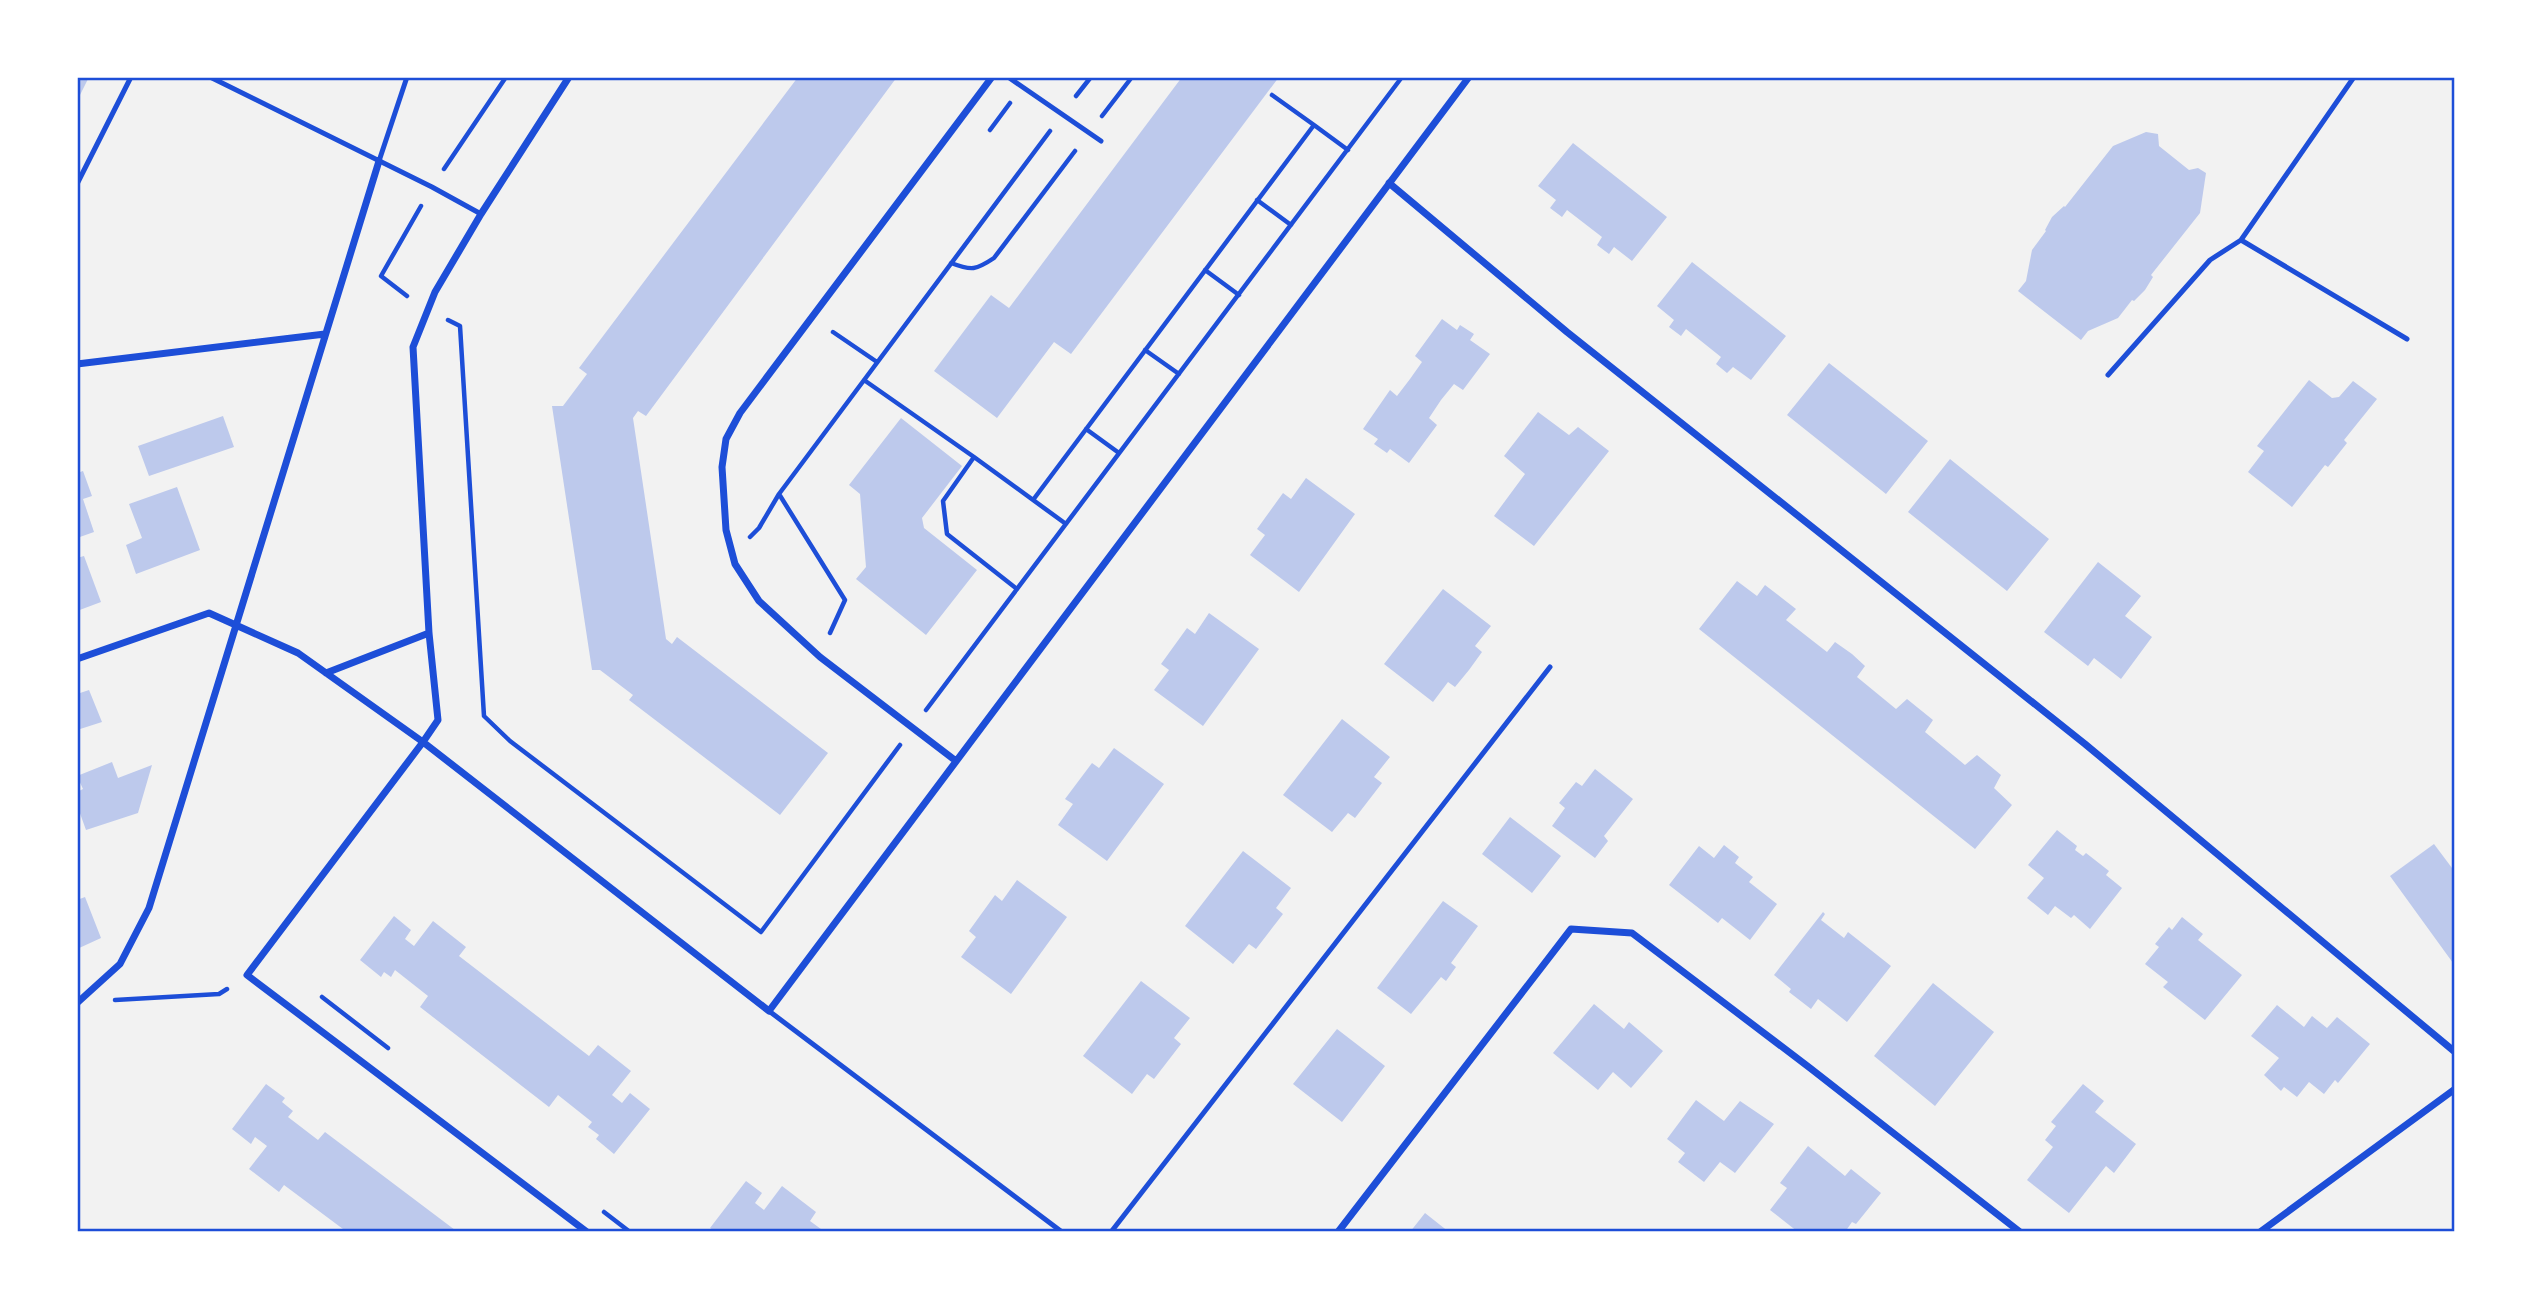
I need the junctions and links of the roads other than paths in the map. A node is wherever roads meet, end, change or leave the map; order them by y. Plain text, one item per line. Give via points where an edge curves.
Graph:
1 (131, 77) edge
2 (210, 77) edge
3 (407, 77) edge
4 (569, 77) edge
5 (992, 77) edge
6 (1008, 77) edge
7 (1469, 77) edge
8 (2354, 77) edge
9 (1101, 141) dead end
10 (379, 161) junction
11 (1388, 183) junction
12 (77, 184) edge
13 (481, 214) junction
14 (2241, 240) junction
15 (325, 334) junction
16 (2407, 339) dead end
17 (77, 364) edge
18 (2108, 375) dead end
19 (237, 626) junction
20 (429, 633) junction
21 (77, 659) edge
22 (1550, 667) dead end
23 (326, 673) junction
24 (424, 742) junction
25 (956, 761) junction
26 (77, 1003) edge
27 (769, 1010) junction
28 (2455, 1052) edge
29 (2455, 1089) edge
30 (587, 1232) edge
31 (1062, 1232) edge
32 (1111, 1232) edge
33 (1338, 1232) edge
34 (2020, 1232) edge
35 (2260, 1232) edge

1 - 12 lane
2 - 10 lane
3 - 10 lane
4 - 13 street
5 - 25 street via 740,413 726,439 722,467 726,530 735,564 759,601 820,657
6 - 9 lane
7 - 11 street
8 - 14 lane
10 - 13 lane
10 - 15 street
11 - 25 street
11 - 28 street via 1567,332 2085,744
13 - 20 street via 435,292 413,348
14 - 16 lane
14 - 18 lane via 2210,260
15 - 17 street
15 - 19 street
19 - 21 street via 209,613
19 - 23 street via 298,653
19 - 26 street via 149,908 120,964
20 - 23 street
20 - 24 street via 438,720
22 - 32 lane
23 - 24 street
24 - 27 street
24 - 30 street via 247,975
25 - 27 street
27 - 31 lane
29 - 35 street
33 - 34 street via 1571,929 1632,933

